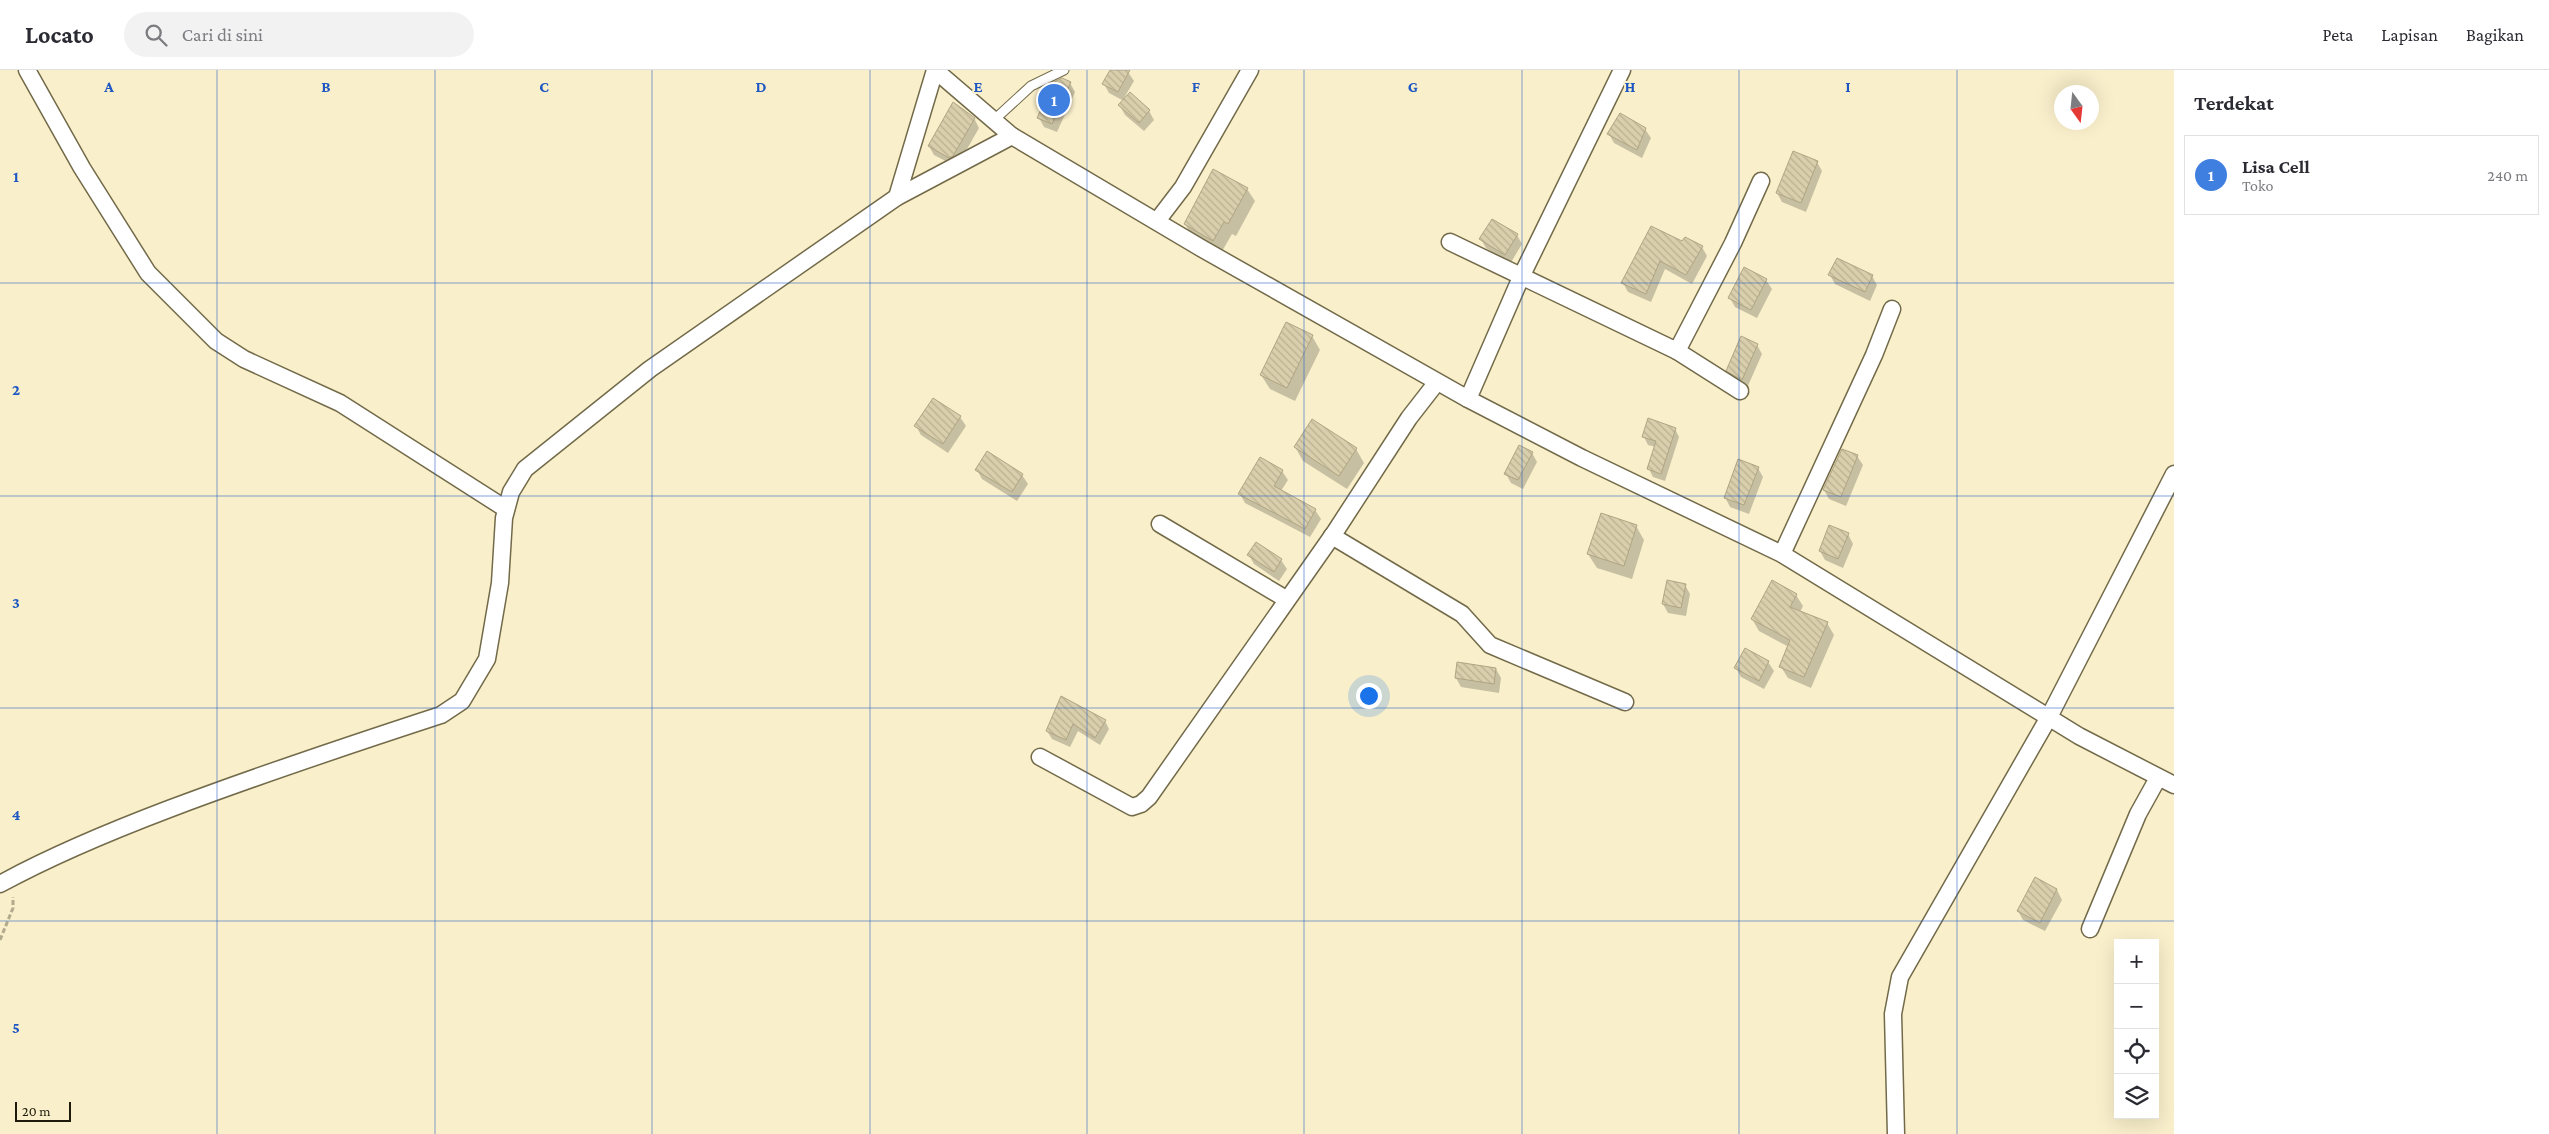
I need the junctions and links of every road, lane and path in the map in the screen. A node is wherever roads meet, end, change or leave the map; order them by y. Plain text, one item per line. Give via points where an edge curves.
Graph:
1 (27, 70) edge
2 (935, 70) edge
3 (1064, 70) edge
4 (1250, 70) edge
5 (1622, 70) edge
6 (994, 120) junction
7 (1012, 136) junction
8 (1761, 181) dead end
9 (897, 197) junction
10 (1157, 221) junction
11 (1450, 242) dead end
12 (1522, 275) junction
13 (1892, 308) dead end
14 (1677, 351) junction
15 (1437, 382) junction
16 (1740, 391) dead end
17 (1468, 399) junction
18 (2174, 474) edge
19 (506, 509) junction
20 (1160, 524) dead end
21 (1332, 536) junction
22 (1782, 554) junction
23 (1286, 599) junction
24 (1626, 702) dead end
25 (2049, 717) junction
26 (1040, 757) dead end
27 (2158, 778) junction
28 (2174, 785) edge
29 (15, 876) junction
30 (0, 884) edge
31 (2090, 929) dead end
32 (0, 940) edge
33 (1896, 1134) edge

1 - 19 street via 82,168 148,274 216,341 244,359 340,403
2 - 6 street
2 - 9 street
3 - 6 lane via 1030,86
4 - 10 street via 1204,154
5 - 12 street
6 - 7 street
7 - 9 street
7 - 10 street
8 - 14 street
9 - 19 street via 650,368 525,469 510,492
10 - 15 street
11 - 12 street
12 - 14 street
12 - 17 street
13 - 22 street via 1867,371
14 - 16 street
15 - 17 street
15 - 21 street via 1409,418
17 - 22 street
18 - 25 street
19 - 29 street via 500,583 487,659 462,701 441,716 263,773 99,836
20 - 23 street
21 - 23 street
21 - 24 street via 1462,614 1490,645
22 - 25 street
23 - 26 street via 1209,713 1141,804 1132,807
25 - 27 street
25 - 33 street via 1900,977 1893,1014
27 - 28 street
27 - 31 street via 2138,814
29 - 30 street
29 - 32 path via 13,908

